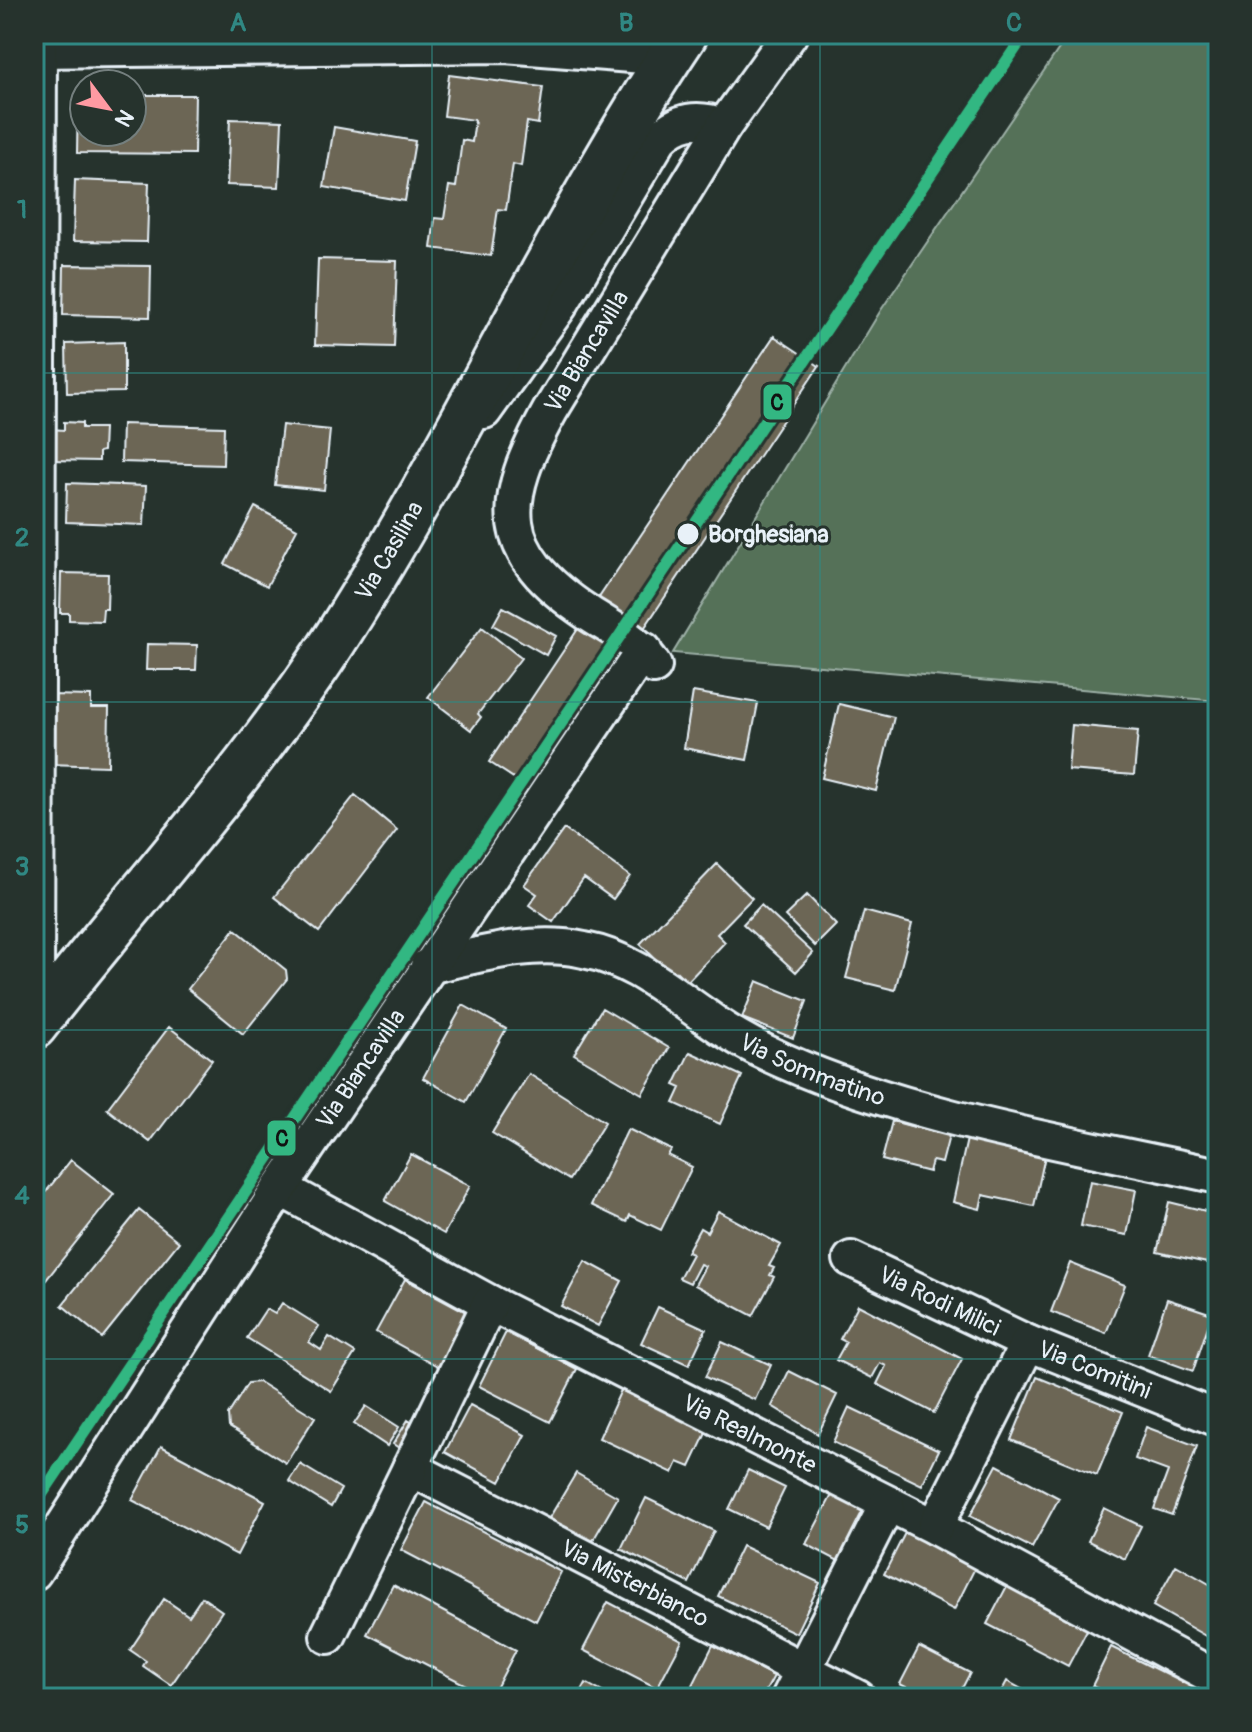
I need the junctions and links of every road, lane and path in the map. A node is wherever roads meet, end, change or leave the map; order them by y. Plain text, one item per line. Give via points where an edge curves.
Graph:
1 (790, 34) edge
2 (677, 46) edge
3 (37, 50) edge
4 (724, 126) junction
5 (432, 473) junction
6 (428, 966) junction
7 (35, 1007) edge
8 (1218, 1176) edge
9 (280, 1188) junction
10 (851, 1259) dead end
11 (490, 1303) junction
12 (1028, 1343) junction
13 (1218, 1419) edge
14 (410, 1468) junction
15 (887, 1505) junction
16 (935, 1527) junction
17 (34, 1572) edge
18 (328, 1636) dead end
19 (1218, 1679) edge
20 (796, 1684) edge
21 (858, 1698) edge

1 - 4 street, Via Biancavilla
2 - 3 street
2 - 5 main road, Via Casilina
3 - 7 street
4 - 5 street via 687,121 659,139 545,328
4 - 6 street, Via Biancavilla via 550,411 515,485 513,517 527,557 553,587 649,658
5 - 7 main road, Via Casilina via 298,695
6 - 8 street, Via Sommatino via 536,946 597,953 644,973 716,1024 799,1067 938,1111
6 - 9 street, Via Biancavilla
9 - 11 street, Via Realmonte
9 - 17 street, Via Biancavilla
10 - 12 street, Via Rodi Milici
11 - 14 street
11 - 15 street, Via Realmonte
12 - 13 street, Via Comitini
12 - 16 street, Via Comitini
14 - 18 street
14 - 20 street, Via Misterbianco
15 - 16 street, Via Realmonte
15 - 20 street
16 - 19 street, Via Realmonte
20 - 21 street, Via Misterbianco

